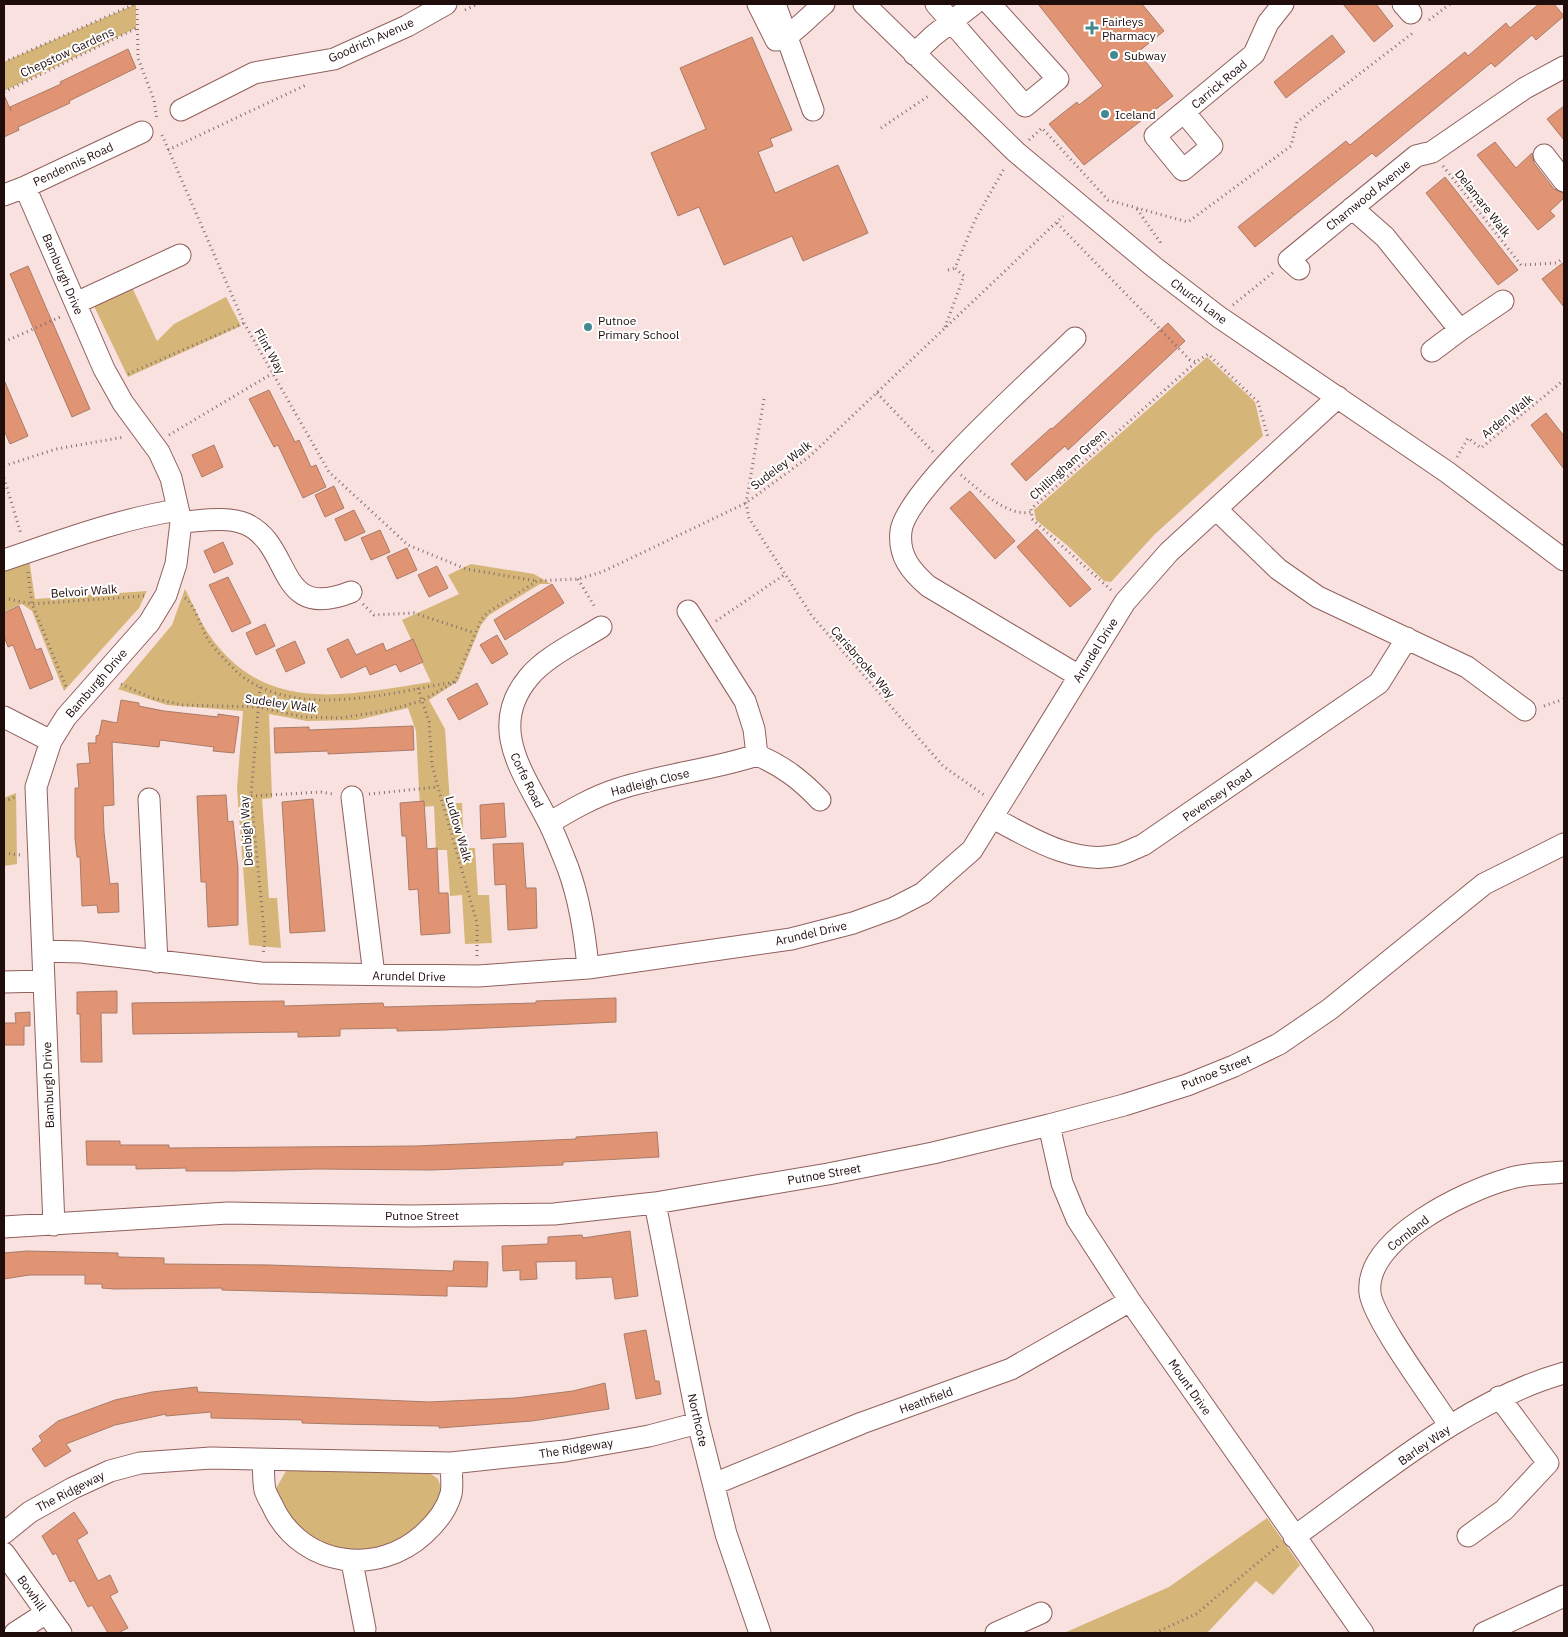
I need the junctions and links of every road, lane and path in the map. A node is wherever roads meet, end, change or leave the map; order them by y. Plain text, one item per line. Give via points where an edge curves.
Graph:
1 (136, 4) edge
2 (446, 4) edge
3 (758, 4) edge
4 (775, 4) edge
5 (824, 4) edge
6 (864, 4) edge
7 (936, 4) edge
8 (974, 4) edge
9 (990, 4) edge
10 (1283, 4) edge
11 (1450, 4) edge
12 (1413, 18) edge
13 (951, 22) junction
14 (137, 28) junction
15 (788, 36) junction
16 (914, 54) junction
17 (4, 62) edge
18 (1564, 67) edge
19 (947, 84) junction
20 (4, 92) edge
21 (181, 110) joint
22 (814, 110) dead end
23 (1184, 112) dead end
24 (150, 128) junction
25 (881, 128) dead end
26 (1042, 128) dead end
27 (1016, 152) junction
28 (1432, 152) junction
29 (1544, 155) dead end
30 (1564, 181) edge
31 (1090, 183) junction
32 (25, 187) junction
33 (4, 195) edge
34 (1074, 202) junction
35 (1352, 208) junction
36 (1137, 209) junction
37 (1057, 223) junction
38 (180, 256) dead end
39 (1564, 258) edge
40 (1294, 265) joint
41 (1154, 267) junction
42 (955, 268) junction
43 (948, 270) dead end
44 (1503, 301) dead end
45 (77, 306) junction
46 (1219, 317) junction
47 (244, 323) junction
48 (944, 330) junction
49 (1460, 330) junction
50 (1076, 338) dead end
51 (4, 342) edge
52 (1432, 351) dead end
53 (1196, 362) junction
54 (272, 373) junction
55 (1564, 380) edge
56 (111, 382) junction
57 (877, 393) junction
58 (1338, 397) junction
59 (764, 399) dead end
60 (149, 439) junction
61 (1273, 457) junction
62 (947, 465) junction
63 (4, 466) edge
64 (1447, 472) junction
65 (4, 478) edge
66 (746, 503) junction
67 (1216, 509) junction
68 (1031, 512) junction
69 (180, 516) junction
70 (26, 552) junction
71 (4, 560) edge
72 (1564, 560) edge
73 (784, 574) junction
74 (578, 579) junction
75 (537, 581) junction
76 (351, 592) joint
77 (166, 594) junction
78 (4, 598) edge
79 (1125, 602) junction
80 (32, 604) junction
81 (688, 611) dead end
82 (600, 627) joint
83 (701, 631) junction
84 (475, 633) junction
85 (1407, 638) junction
86 (105, 672) junction
87 (1079, 676) junction
88 (455, 682) junction
89 (260, 687) junction
90 (418, 688) junction
91 (422, 701) junction
92 (79, 702) junction
93 (258, 707) junction
94 (1525, 710) dead end
95 (4, 717) edge
96 (51, 741) junction
97 (757, 755) junction
98 (438, 787) junction
99 (251, 796) junction
100 (352, 797) junction
101 (149, 799) dead end
102 (820, 800) dead end
103 (996, 812) junction
104 (549, 823) junction
105 (1564, 844) edge
106 (43, 951) junction
107 (157, 962) junction
108 (588, 968) junction
109 (261, 972) junction
110 (374, 975) junction
111 (478, 976) junction
112 (4, 982) edge
113 (44, 982) junction
114 (1049, 1125) junction
115 (1564, 1172) edge
116 (655, 1203) junction
117 (54, 1225) junction
118 (4, 1227) edge
119 (1130, 1301) junction
120 (1564, 1373) edge
121 (1499, 1397) junction
122 (698, 1423) junction
123 (1450, 1426) junction
124 (263, 1460) junction
125 (452, 1463) junction
126 (714, 1484) junction
127 (4, 1533) edge
128 (1468, 1536) dead end
129 (1294, 1537) junction
130 (4, 1553) edge
131 (352, 1562) junction
132 (1564, 1596) edge
133 (1041, 1613) dead end
134 (46, 1614) junction
135 (365, 1629) dead end
136 (14, 1633) edge
137 (61, 1633) edge
138 (760, 1633) edge
139 (996, 1633) edge
140 (1155, 1633) edge
141 (1363, 1633) edge
142 (1484, 1633) edge

1 - 14 path, Flint Way
1 - 17 path, Chepstow Gardens
2 - 21 street, Goodrich Avenue via 407,26 334,59 254,73
3 - 15 street via 773,37 780,40
4 - 15 street
5 - 15 street
6 - 16 street, Church Lane
7 - 13 street
8 - 13 street
9 - 13 street via 1058,79 1025,106
10 - 23 street, Carrick Road via 1268,23 1254,54
11 - 12 path
12 - 36 path via 1298,122 1291,146 1188,222
13 - 16 street
14 - 20 path, Chepstow Gardens
14 - 24 path, Flint Way via 138,58 154,100
15 - 22 street
16 - 19 street, Church Lane
18 - 28 street, Charnwood Avenue via 1525,88
19 - 25 path
19 - 27 street, Church Lane
21 - 24 path
24 - 32 street, Pendennis Road
24 - 47 path, Flint Way
26 - 31 path
27 - 34 street, Church Lane
27 - 42 path via 1000,172
28 - 35 street, Charnwood Avenue via 1416,156
28 - 39 path, Delamare Walk via 1521,264 1556,263
29 - 30 street
31 - 34 path
31 - 36 path via 1108,200
32 - 33 street, Pendennis Road
32 - 45 street, Bamburgh Drive
34 - 37 path
34 - 41 street, Church Lane
35 - 40 street, Charnwood Avenue
35 - 49 street via 1385,236
36 - 41 path via 1160,242
37 - 48 path
37 - 53 path via 1190,360
38 - 45 street
40 - 46 path
41 - 46 street, Church Lane
42 - 43 path
42 - 48 path, Sudeley Walk via 964,276
44 - 49 street
45 - 51 path
45 - 56 street, Bamburgh Drive
46 - 58 street, Church Lane
47 - 54 path, Flint Way
47 - 56 path
48 - 57 path, Sudeley Walk
49 - 52 street
50 - 62 street
53 - 61 path via 1208,354 1258,402
53 - 68 path, Chillingham Green
54 - 60 path
54 - 75 path, Flint Way via 329,472 408,545 466,569
55 - 64 path, Arden Walk via 1481,448 1468,438
56 - 60 street, Bamburgh Drive
57 - 62 path
57 - 66 path, Sudeley Walk via 810,456
58 - 61 street, Arundel Drive
58 - 64 street, Church Lane
59 - 66 path
60 - 63 path via 56,449
60 - 69 street, Bamburgh Drive via 171,478
61 - 67 street, Arundel Drive
62 - 68 path via 996,502 1017,513
62 - 87 street via 909,511 901,530 902,552 910,570 928,586
64 - 72 street, Church Lane
65 - 70 path
66 - 73 path, Carisbrooke Way via 749,518
66 - 74 path, Sudeley Walk via 602,572
67 - 79 street, Arundel Drive via 1169,552
67 - 85 street via 1278,569 1318,597
68 - 79 path, Chillingham Green via 1032,519
69 - 70 street via 143,516
69 - 76 street via 245,524 260,534 274,550 286,577 298,592 318,600
69 - 77 street, Bamburgh Drive via 176,564
70 - 71 street
70 - 80 path
73 - 83 path
73 - 103 path, Carisbrooke Way via 812,616 943,766
74 - 75 path, Sudeley Walk
74 - 82 path via 595,608
75 - 84 path, Sudeley Walk via 487,613
76 - 84 path via 374,615 414,613
77 - 80 path, Belvoir Walk
77 - 86 street, Bamburgh Drive via 149,623
77 - 89 path, Sudeley Walk via 186,599 210,641 237,672
78 - 80 path, Belvoir Walk
79 - 87 street, Arundel Drive
80 - 92 path via 67,688
81 - 83 street
82 - 104 street, Corfe Road via 529,676 515,698 509,726 511,747 523,777
83 - 97 street via 746,701
84 - 88 path, Sudeley Walk
85 - 94 street via 1467,667
85 - 103 street, Pevensey Road via 1379,683 1143,845 1117,855 1089,857 1052,847
86 - 92 street, Bamburgh Drive
86 - 93 path, Sudeley Walk via 122,685 152,698 183,705
87 - 103 street, Arundel Drive
88 - 90 path, Sudeley Walk
88 - 91 path, Sudeley Walk
89 - 90 path, Sudeley Walk via 302,699 334,700
89 - 93 path, Denbigh Way
90 - 91 path, Ludlow Walk
91 - 93 path, Sudeley Walk via 340,718 304,717
91 - 98 path, Ludlow Walk via 429,722 432,765
92 - 96 street, Bamburgh Drive
93 - 99 path, Denbigh Way
95 - 96 street
96 - 106 street, Bamburgh Drive via 36,787
97 - 102 street via 779,764 804,782
97 - 104 street, Hadleigh Close via 616,789 580,804
98 - 100 path via 380,791
98 - 111 path, Ludlow Walk via 477,923
99 - 100 path via 322,792
99 - 109 path, Denbigh Way via 265,940
100 - 110 street
101 - 107 street
103 - 108 street, Arundel Drive via 972,850 947,874 923,893 894,908 853,923 791,939
104 - 108 street, Corfe Road via 569,871 583,922
105 - 114 street, Putnoe Street via 1484,884 1330,1009 1279,1044 1187,1085
106 - 107 street, Arundel Drive via 81,952
106 - 113 street, Bamburgh Drive
107 - 109 street, Arundel Drive
108 - 111 street, Arundel Drive
109 - 110 street, Arundel Drive
110 - 111 street, Arundel Drive
112 - 113 street
113 - 117 street, Bamburgh Drive
114 - 116 street, Putnoe Street via 934,1153
114 - 119 street, Mount Drive via 1062,1183 1077,1219
115 - 123 street, Cornland via 1510,1178 1444,1205 1381,1255 1371,1274 1370,1294 1381,1319
116 - 117 street, Putnoe Street via 554,1214 228,1214
116 - 122 street, Northcote
117 - 118 street, Putnoe Street
119 - 126 street, Heathfield via 1011,1369 862,1423
119 - 129 street, Mount Drive
120 - 121 street, Barley Way
121 - 123 street, Barley Way
121 - 128 street via 1548,1463 1504,1510
122 - 125 street, The Ridgeway via 649,1436 565,1451
122 - 126 street, Northcote
123 - 129 street, Barley Way
124 - 125 street, The Ridgeway
124 - 127 street, The Ridgeway via 166,1460 110,1471 30,1512
124 - 131 street via 265,1492 282,1523 302,1543
125 - 131 street via 451,1494 435,1524 414,1543 388,1557
126 - 138 street, Northcote via 726,1534
129 - 140 path via 1196,1614
129 - 141 street, Mount Drive
130 - 134 street, Bowhill
131 - 135 street
132 - 142 street
133 - 139 street
134 - 136 street
134 - 137 street, Bowhill

